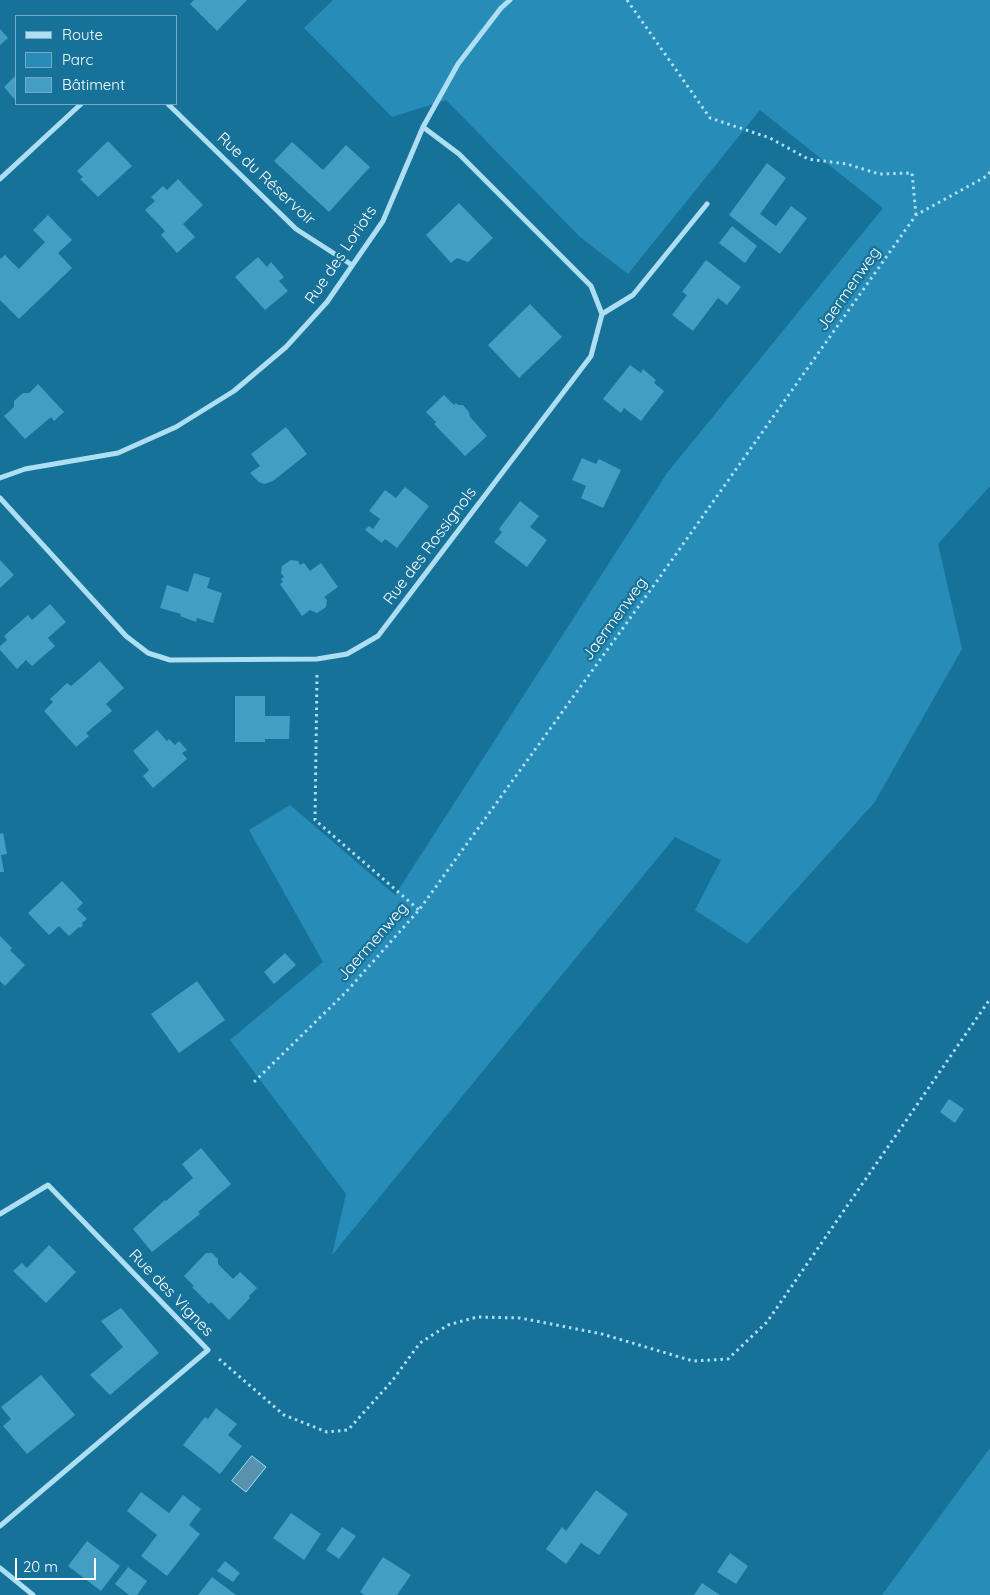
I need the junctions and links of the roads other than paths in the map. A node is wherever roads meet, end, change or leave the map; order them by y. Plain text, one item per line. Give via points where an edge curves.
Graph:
1 (510, 0) edge
2 (80, 105) edge
3 (169, 105) edge
4 (423, 127) junction
5 (0, 179) edge
6 (707, 204) dead end
7 (352, 265) junction
8 (602, 314) junction
9 (0, 478) edge
10 (0, 498) edge
11 (0, 1214) edge
12 (0, 1526) edge
13 (0, 1568) edge
14 (33, 1595) edge

1 - 4 street, Rue des Loriots via 458,64
2 - 5 street
3 - 7 street, Rue du Réservoir via 296,229
4 - 7 street, Rue des Loriots via 383,221
4 - 8 street via 459,154 591,286
6 - 8 street via 634,295
7 - 9 street, Rue des Loriots via 327,302 286,347 234,390 176,427 118,453 24,469
8 - 10 street, Rue des Rossignols via 591,356 378,636 347,654 317,659 170,660 148,653 126,636
11 - 12 street, Rue des Vignes via 48,1185 208,1350
13 - 14 street

